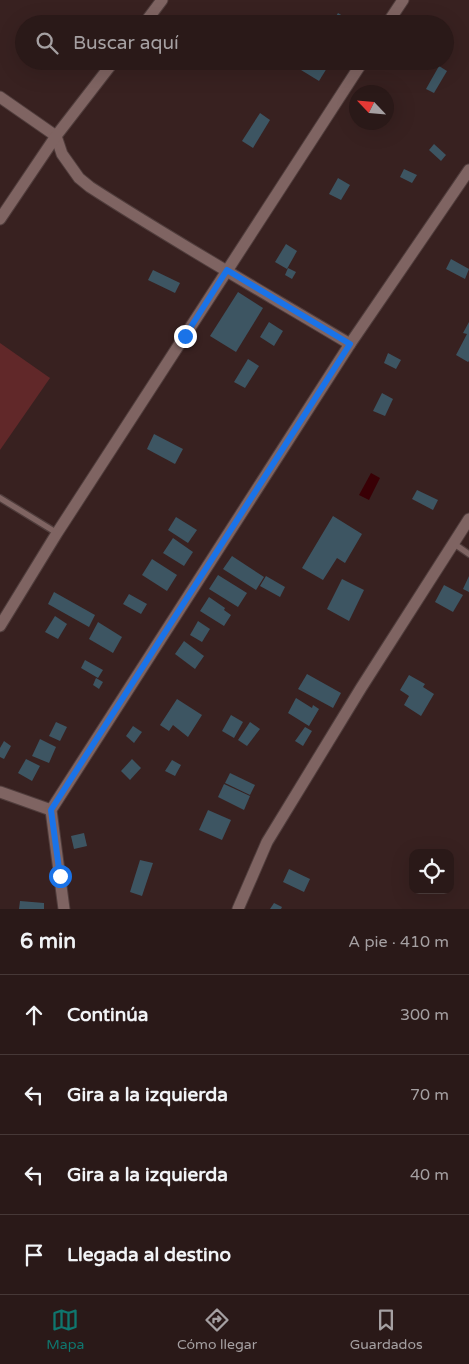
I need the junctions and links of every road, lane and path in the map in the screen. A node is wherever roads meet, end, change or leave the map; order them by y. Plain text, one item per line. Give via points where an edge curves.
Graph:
1 (162, 0) edge
2 (403, 0) edge
3 (151, 15) edge
4 (393, 15) edge
5 (107, 70) edge
6 (357, 70) edge
7 (0, 97) edge
8 (56, 136) junction
9 (469, 170) edge
10 (0, 219) edge
11 (227, 270) junction
12 (350, 344) junction
13 (0, 498) edge
14 (469, 519) edge
15 (57, 533) junction
16 (453, 543) junction
17 (469, 554) edge
18 (0, 626) edge
19 (0, 792) edge
20 (51, 810) junction
21 (64, 909) edge
22 (238, 909) edge

1 - 3 street
2 - 4 street
5 - 8 street
6 - 11 street
7 - 8 street
8 - 10 street
8 - 11 street via 62,154 90,188 172,240
9 - 12 street
11 - 12 street
11 - 15 street
12 - 20 street
13 - 15 lane
14 - 16 street
15 - 18 street
16 - 17 lane
16 - 22 street via 267,842
19 - 20 street
20 - 21 street

